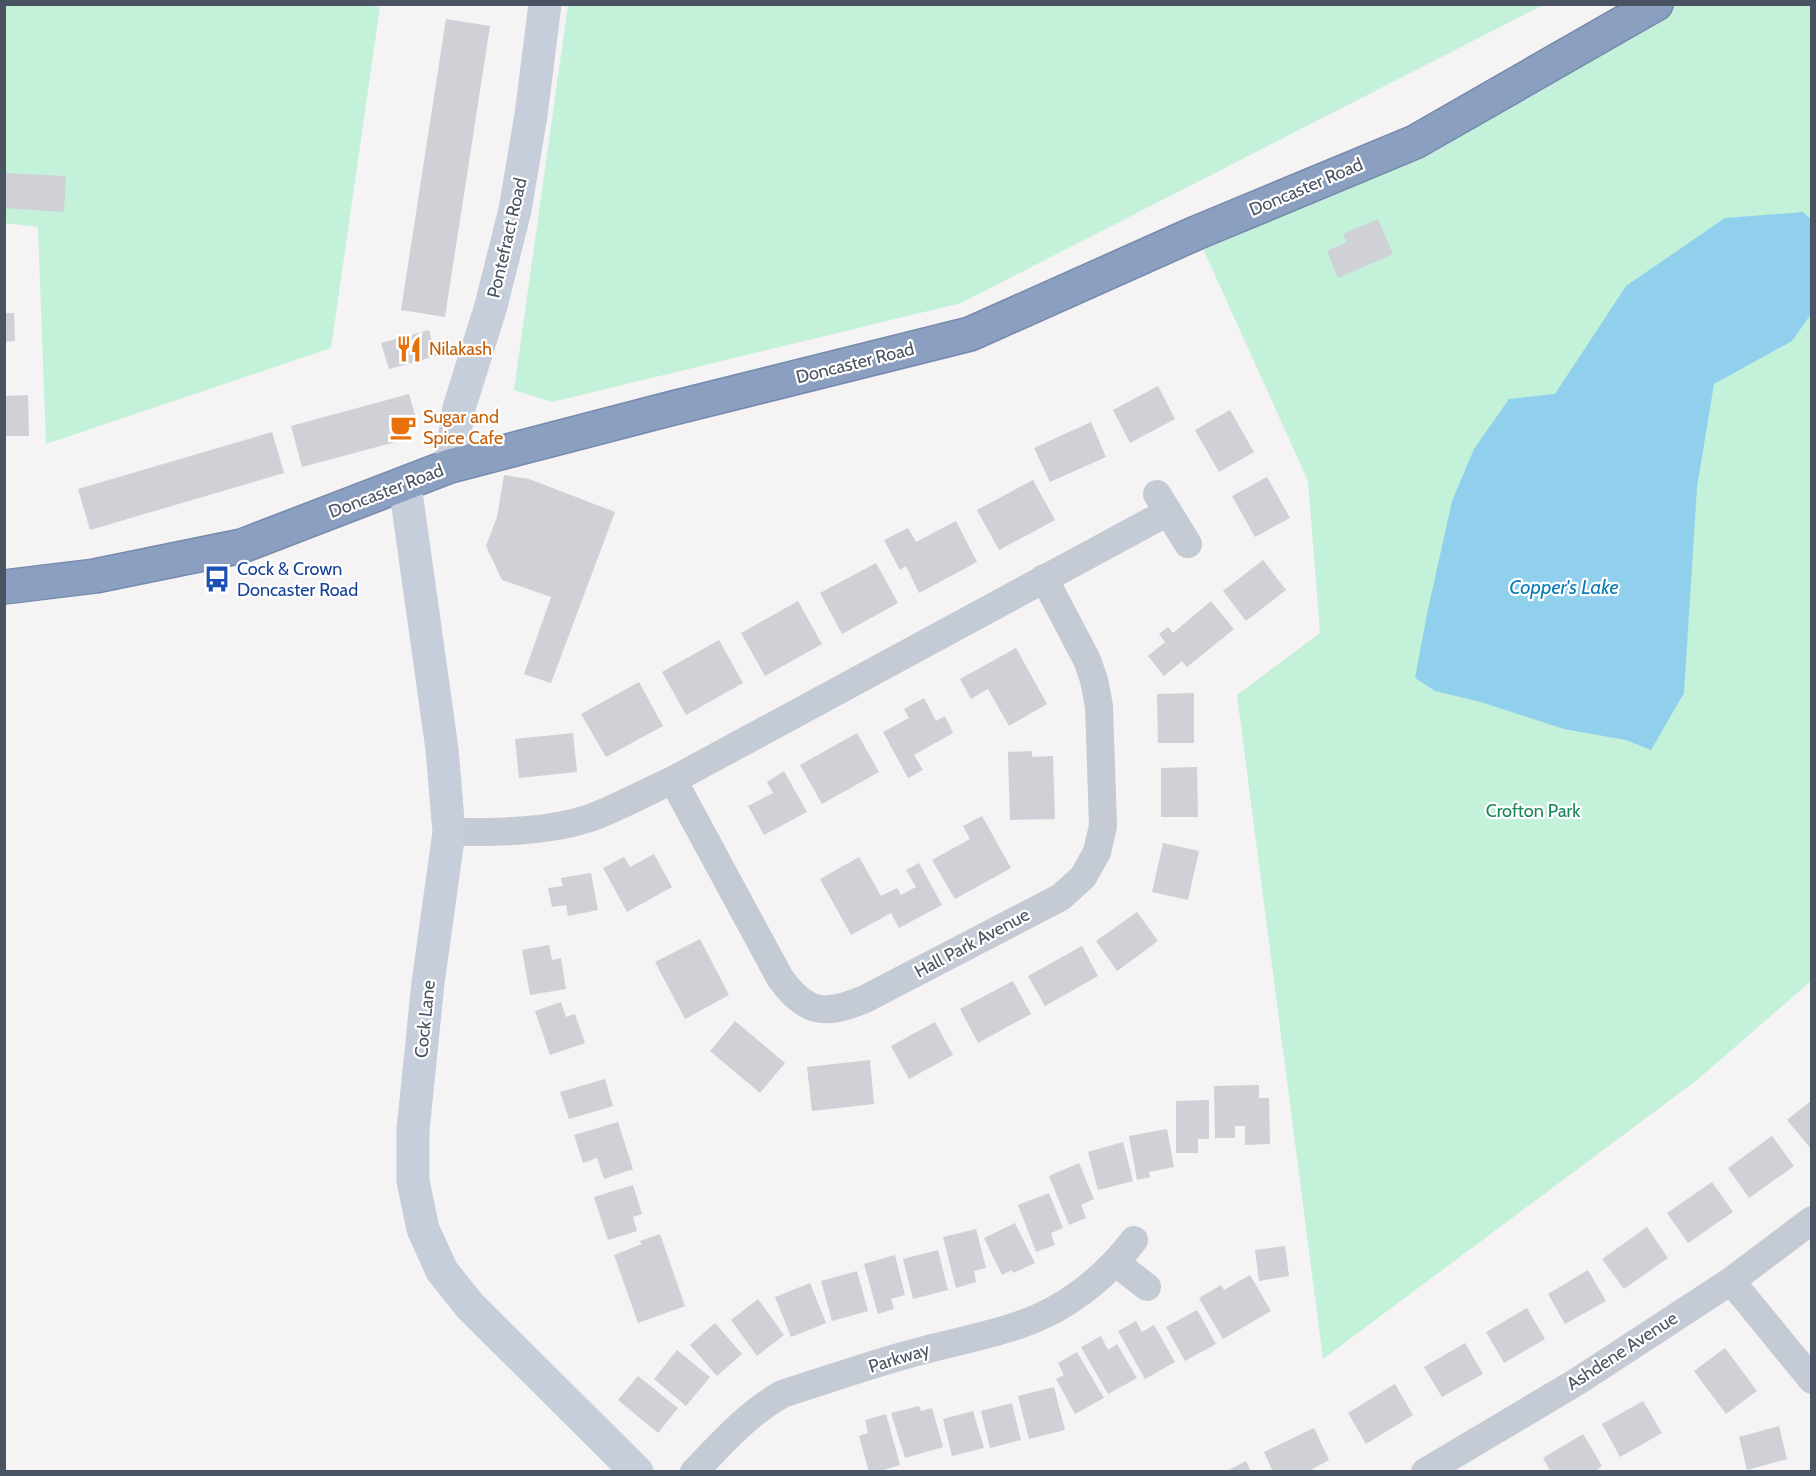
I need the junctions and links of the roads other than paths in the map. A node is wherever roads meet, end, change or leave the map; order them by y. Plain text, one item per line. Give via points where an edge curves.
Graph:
1 (545, 4) edge
2 (1656, 4) edge
3 (450, 466) junction
4 (405, 485) junction
5 (1188, 544) dead end
6 (1044, 578) junction
7 (4, 587) edge
8 (673, 780) junction
9 (449, 832) junction
10 (1812, 1220) edge
11 (1134, 1240) dead end
12 (1116, 1263) junction
13 (1731, 1281) junction
14 (1147, 1287) dead end
15 (1812, 1380) edge
16 (637, 1472) edge
17 (694, 1472) edge
18 (1425, 1472) edge

1 - 3 main road, Pontefract Road via 515,210 491,306 459,408
2 - 3 highway, Doncaster Road via 1415,142 1196,233 970,334
3 - 4 highway, Doncaster Road
4 - 7 highway, Doncaster Road via 242,546 95,576
4 - 9 main road, Cock Lane via 442,749
5 - 6 street via 1162,503
6 - 8 street
6 - 8 street, Hall Park Avenue via 1087,660 1099,706 1103,826 1097,852 1083,877 1061,897 865,999 830,1010 812,1007 800,1002 780,978
8 - 9 street via 590,818 519,830
9 - 16 main road, Cock Lane via 413,1130 413,1181 423,1229 442,1271 470,1306
10 - 13 street, Ashdene Avenue
11 - 12 street, Parkway
12 - 14 street
12 - 17 street, Parkway via 1076,1296 1018,1326 911,1353 783,1394 743,1421
13 - 15 street
13 - 18 street, Ashdene Avenue via 1578,1381

